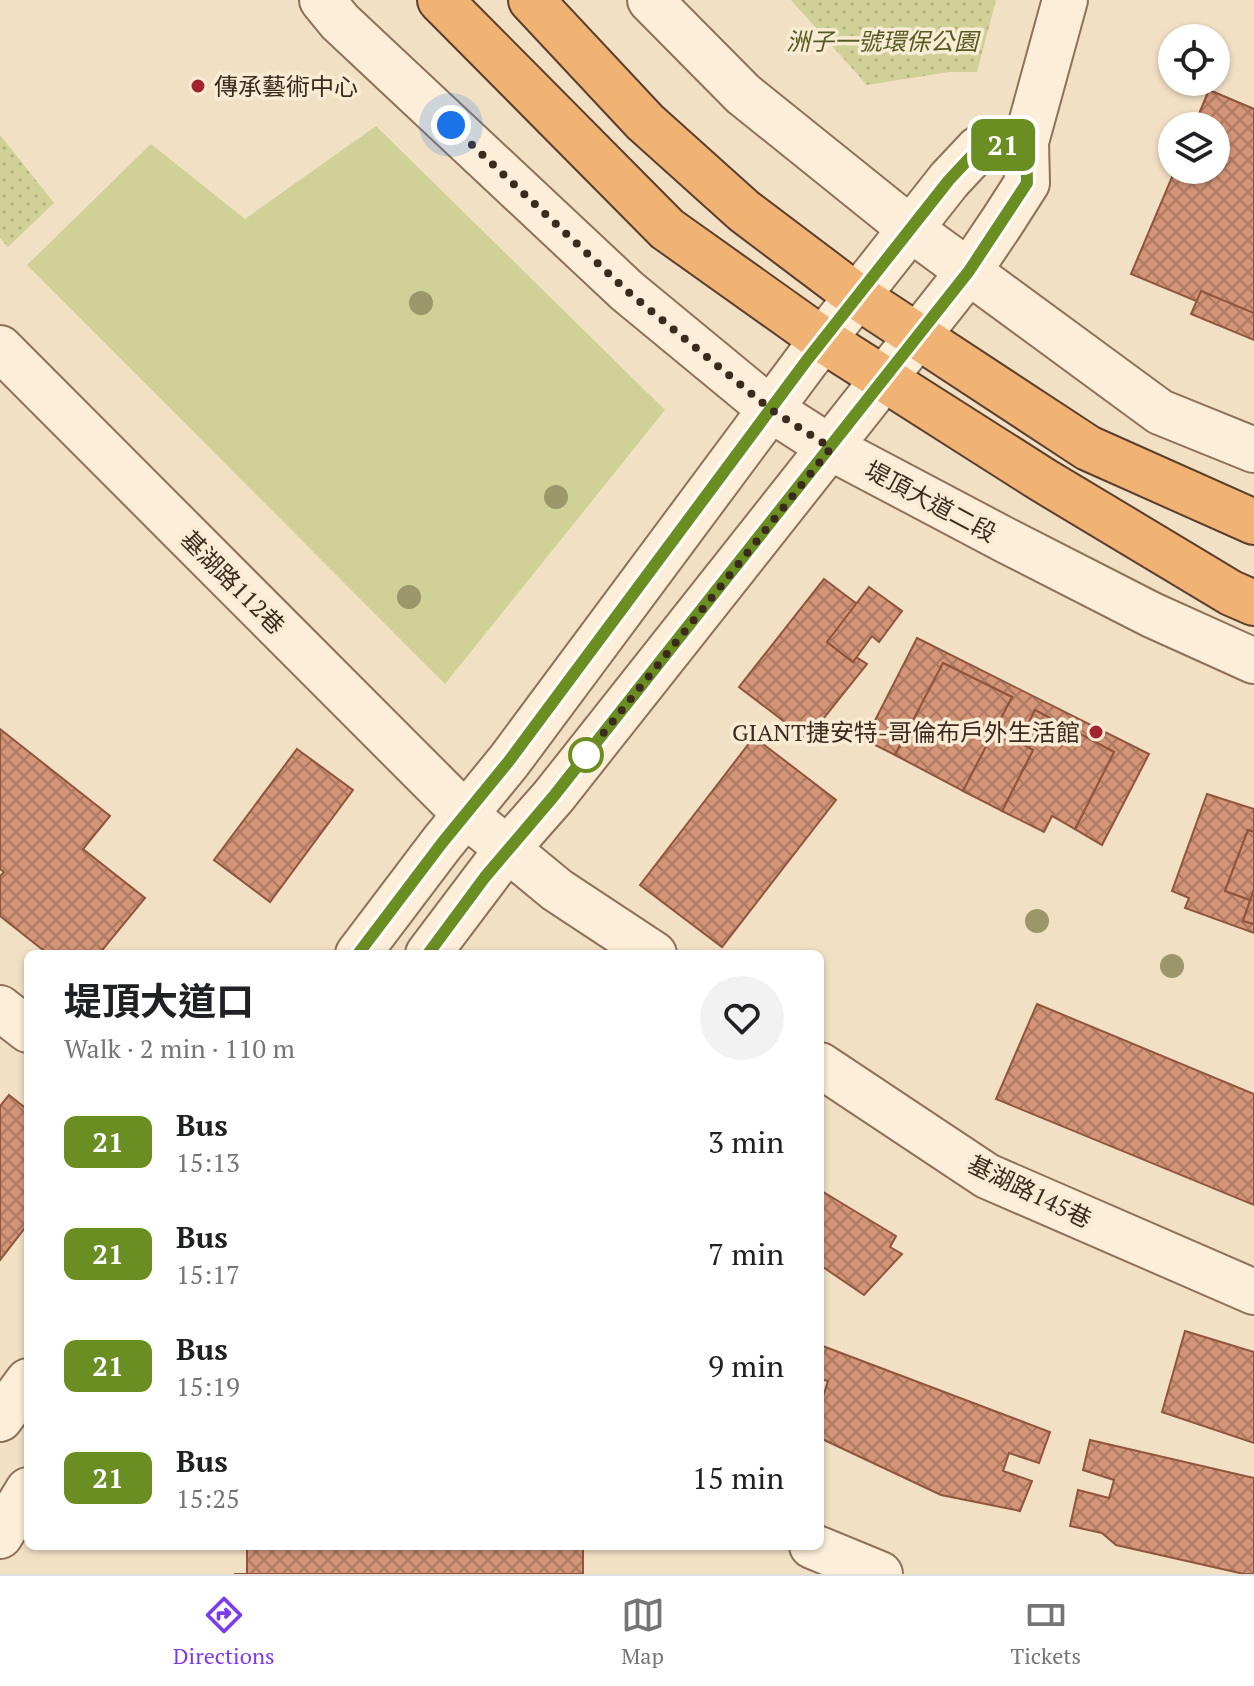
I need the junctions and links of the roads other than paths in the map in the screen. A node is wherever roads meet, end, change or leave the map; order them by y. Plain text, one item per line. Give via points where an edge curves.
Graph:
1 (322, 0) edge
2 (440, 0) edge
3 (531, 0) edge
4 (650, 0) edge
5 (1065, 0) edge
6 (1026, 142) junction
7 (912, 230) junction
8 (969, 271) junction
9 (858, 297) junction
10 (918, 335) junction
11 (823, 340) junction
12 (0, 348) edge
13 (884, 378) junction
14 (770, 409) junction
15 (831, 448) junction
16 (1254, 450) edge
17 (1254, 522) edge
18 (1254, 603) edge
19 (1254, 661) edge
20 (466, 815) junction
21 (508, 848) junction
22 (361, 950) edge
23 (431, 950) edge
24 (648, 950) edge
25 (0, 1008) edge
26 (24, 1027) edge
27 (824, 1068) edge
28 (1254, 1292) edge
29 (24, 1386) edge
30 (0, 1419) edge
31 (24, 1497) edge
32 (0, 1536) edge
33 (822, 1550) edge
34 (880, 1574) edge

1 - 14 street, 堤頂大道二段 via 627,291
2 - 11 highway via 667,229
3 - 9 highway via 645,122 733,201
4 - 7 street via 743,94
5 - 6 street
6 - 7 street via 978,149
6 - 8 street via 1027,183
7 - 8 street
7 - 9 street
8 - 10 street
8 - 16 street via 1160,412
9 - 10 highway
9 - 11 street
10 - 13 street
10 - 17 highway via 1088,448
11 - 13 highway
11 - 14 street
12 - 20 street, 基湖路112巷
13 - 15 street
13 - 18 highway
14 - 15 street, 堤頂大道二段
14 - 20 street
15 - 19 street, 堤頂大道二段 via 1112,595
15 - 21 street
20 - 21 street
20 - 22 street
21 - 23 street
21 - 24 street via 557,890
25 - 26 street
27 - 28 street, 基湖路145巷 via 987,1176
29 - 30 street
31 - 32 street
33 - 34 street

